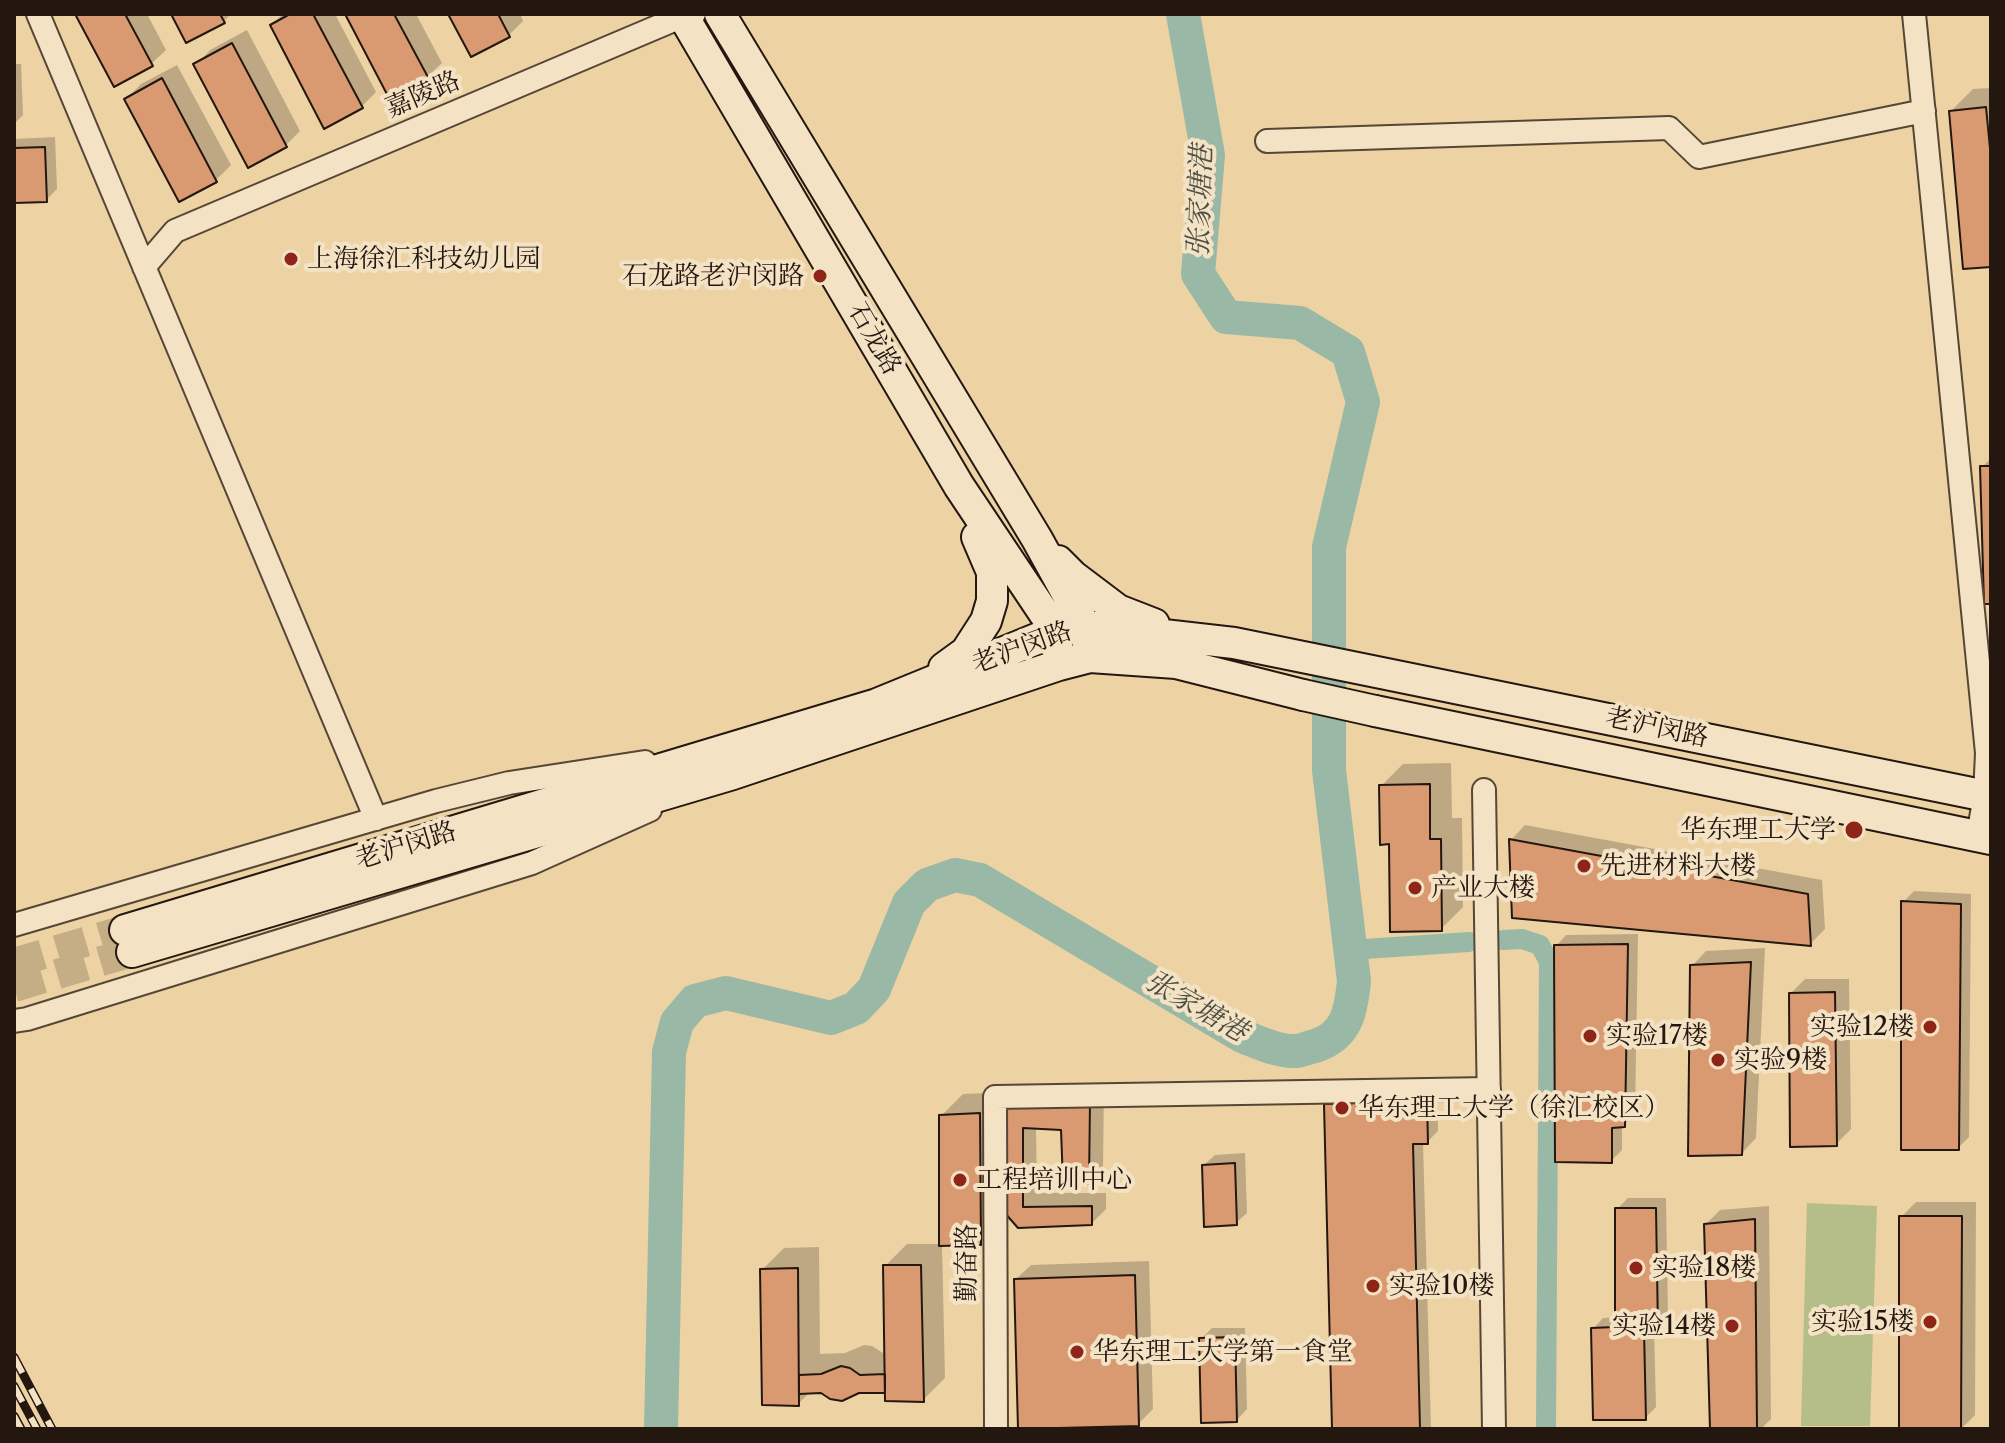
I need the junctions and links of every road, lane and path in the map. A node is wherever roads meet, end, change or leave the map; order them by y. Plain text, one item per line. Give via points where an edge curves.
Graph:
1 (38, 14) edge
2 (720, 14) edge
3 (1914, 14) edge
4 (686, 15) edge
5 (1924, 111) junction
6 (1267, 141) dead end
7 (144, 267) junction
8 (959, 486) junction
9 (1037, 539) junction
10 (1071, 629) junction
11 (1181, 637) junction
12 (1090, 657) junction
13 (1059, 665) junction
14 (877, 704) junction
15 (729, 762) junction
16 (1484, 790) dead end
17 (1988, 796) edge
18 (376, 819) junction
19 (1985, 838) edge
20 (14, 925) edge
21 (128, 941) tunnel mouth
22 (14, 1021) edge
23 (1489, 1089) junction
24 (996, 1429) edge
25 (1494, 1429) edge

1 - 7 street
2 - 9 main road, 石龙路
3 - 5 street
4 - 7 street, 嘉陵路 via 175,231
4 - 8 main road, 石龙路
5 - 6 street via 1699,157 1669,128
5 - 17 street
7 - 18 street
8 - 10 main road, 石龙路
8 - 14 main road via 992,572 986,621 966,652
9 - 10 main road, 石龙路
9 - 11 main road via 1073,576 1118,610
10 - 11 main road, 老沪闵路
10 - 12 main road, 石龙路
10 - 13 main road, 石龙路
10 - 14 main road, 老沪闵路
11 - 17 main road, 老沪闵路 via 1303,656
12 - 13 main road, 老沪闵路
12 - 19 main road, 老沪闵路, bridge via 1176,663 1375,711
13 - 15 main road, 老沪闵路
14 - 15 main road, 老沪闵路
15 - 18 street via 509,783
15 - 21 main road, 老沪闵路
15 - 22 street via 532,863
16 - 23 street
17 - 19 street
18 - 20 street
23 - 24 street, 勤奋路 via 995,1097
23 - 25 street

